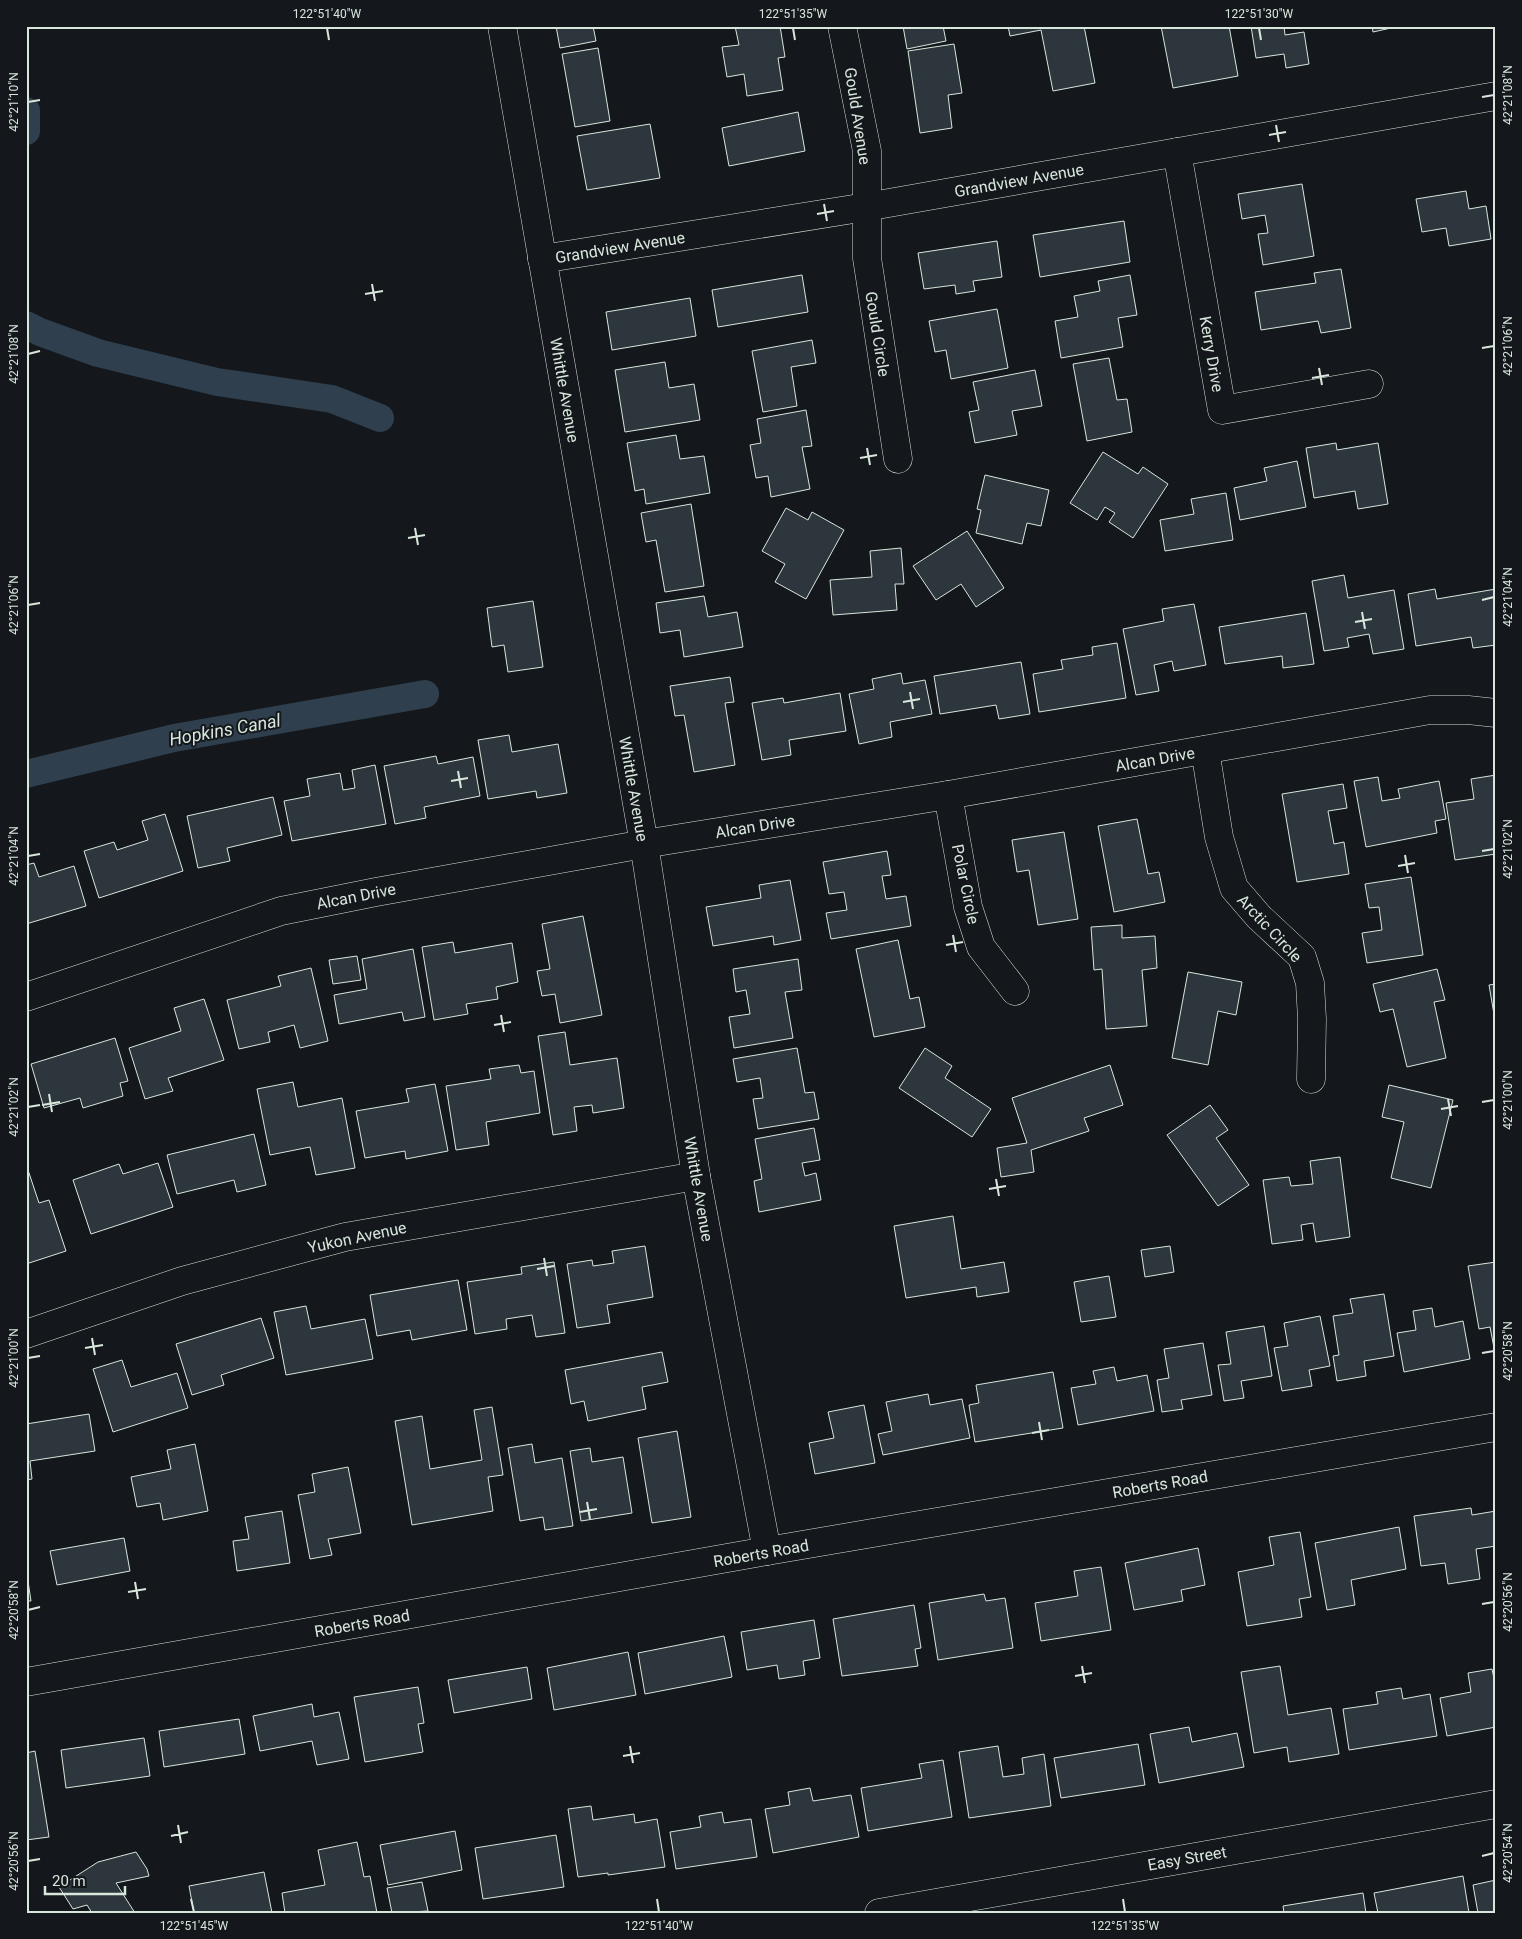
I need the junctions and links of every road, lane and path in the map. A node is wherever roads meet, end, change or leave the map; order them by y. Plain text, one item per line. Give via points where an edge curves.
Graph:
1 (502, 26) edge
2 (842, 26) edge
3 (1496, 96) edge
4 (1176, 152) junction
5 (866, 207) junction
6 (542, 259) junction
7 (1369, 384) dead end
8 (898, 459) dead end
9 (1496, 713) edge
10 (1205, 750) junction
11 (948, 795) junction
12 (644, 844) junction
13 (1015, 991) dead end
14 (26, 997) edge
15 (1311, 1079) dead end
16 (696, 1176) junction
17 (26, 1334) edge
18 (1496, 1427) edge
19 (767, 1551) junction
20 (26, 1682) edge
21 (1496, 1804) edge
22 (879, 1913) edge

1 - 6 street, Whittle Avenue
2 - 5 street, Gould Avenue via 867,152
3 - 4 street, Grandview Avenue
4 - 5 street, Grandview Avenue
4 - 7 street, Kerry Drive via 1222,410
5 - 6 street, Grandview Avenue
5 - 8 street, Gould Circle via 867,258
6 - 12 street, Whittle Avenue
9 - 10 street, Alcan Drive via 1430,710
10 - 11 street, Alcan Drive
10 - 15 street, Arctic Circle via 1219,837 1234,888 1302,957 1310,983
11 - 12 street, Alcan Drive
11 - 13 street, Polar Circle via 968,907 981,947
12 - 14 street, Alcan Drive via 282,911
12 - 16 street, Whittle Avenue
16 - 17 street, Yukon Avenue via 345,1237 182,1281
16 - 19 street, Whittle Avenue
18 - 19 street, Roberts Road
19 - 20 street, Roberts Road
21 - 22 street, Easy Street

